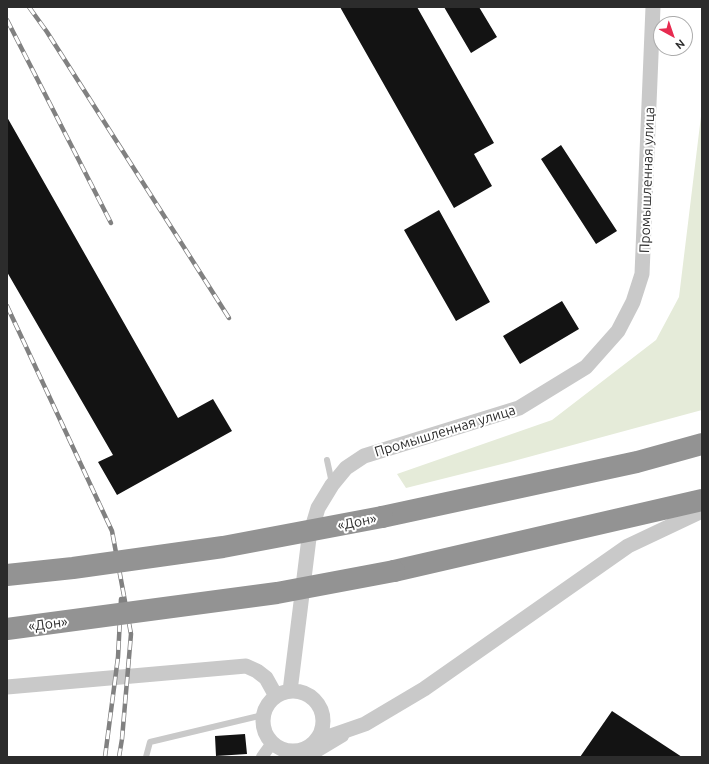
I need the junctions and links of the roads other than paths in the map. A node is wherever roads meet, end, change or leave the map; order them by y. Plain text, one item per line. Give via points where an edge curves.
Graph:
1 (653, 7) edge
2 (702, 444) edge
3 (327, 460) dead end
4 (332, 485) junction
5 (702, 500) edge
6 (702, 511) edge
7 (7, 575) edge
8 (7, 629) edge
9 (7, 687) edge
10 (290, 691) junction
11 (276, 696) junction
12 (263, 714) junction
13 (365, 724) junction
14 (316, 741) junction
15 (272, 743) junction
16 (146, 757) edge
17 (262, 757) edge
18 (308, 757) edge

1 - 4 street, Промышленная улица via 642,274 633,302 618,331 586,366 519,408 364,456 346,468
2 - 7 highway, «Дон», bridge via 637,462 382,517 223,547
3 - 4 lane
4 - 10 street, Промышленная улица via 318,508 309,538
5 - 8 highway, «Дон», bridge via 394,572 277,593
6 - 13 street via 628,546 424,689
9 - 11 street via 246,666 266,678
10 - 11 street
10 - 14 street via 305,693 321,709 323,726
11 - 12 street
12 - 15 street via 264,730
12 - 16 lane via 150,742
13 - 14 street
13 - 18 street
14 - 15 street via 302,750 294,751 286,751
15 - 17 street

